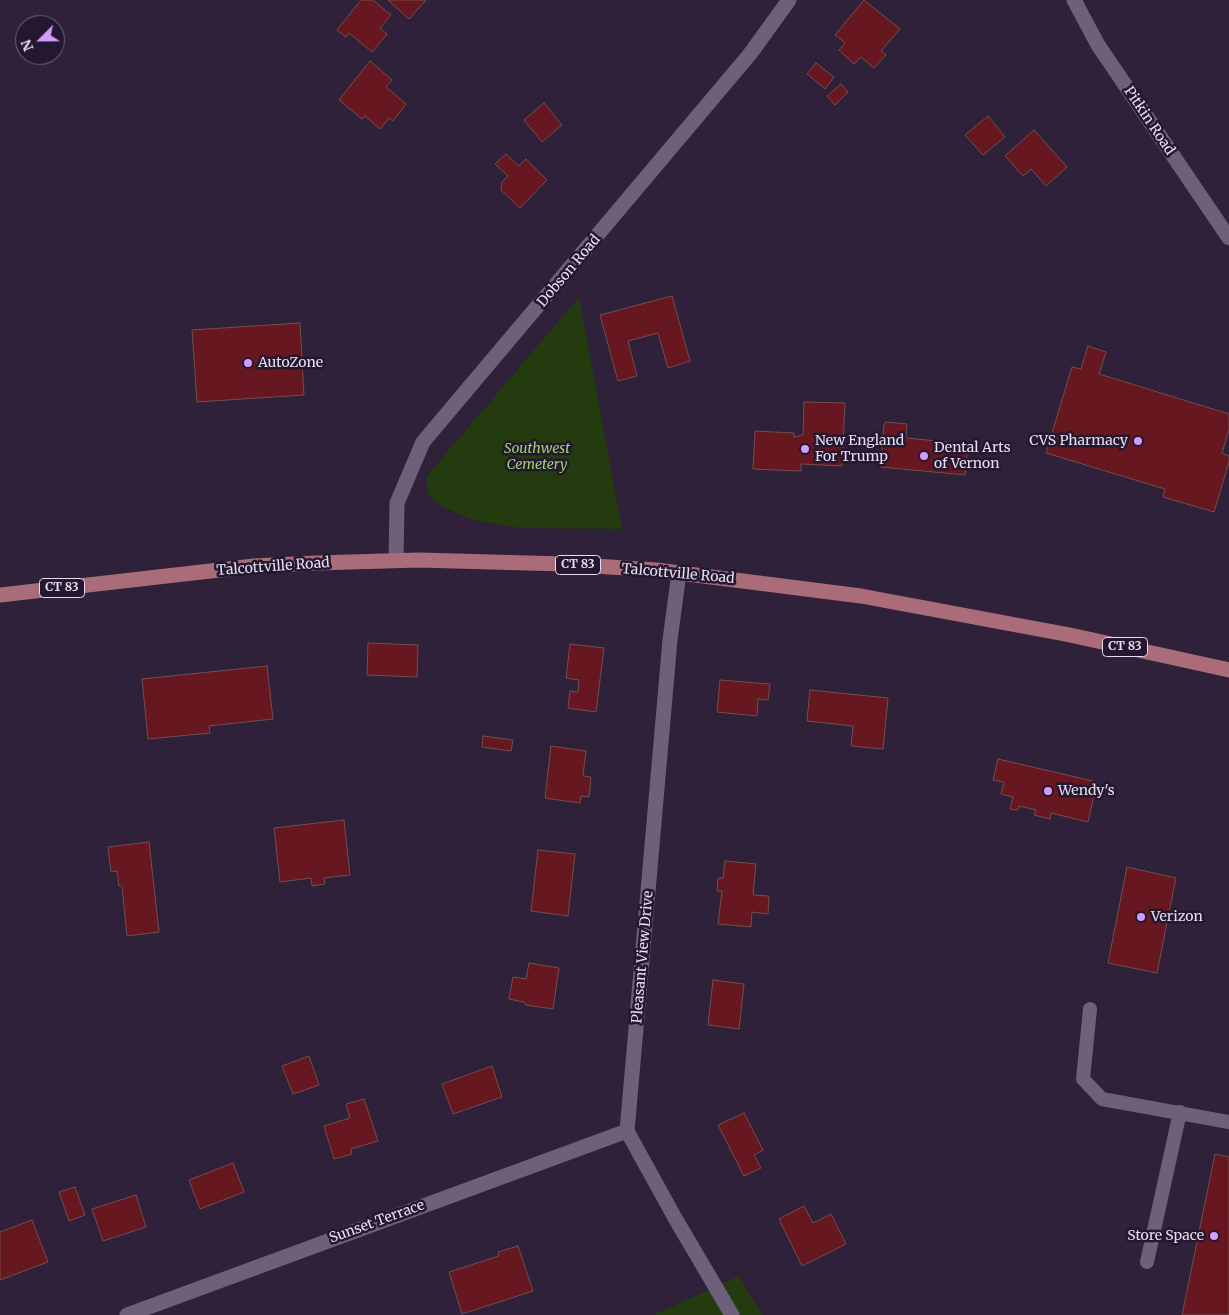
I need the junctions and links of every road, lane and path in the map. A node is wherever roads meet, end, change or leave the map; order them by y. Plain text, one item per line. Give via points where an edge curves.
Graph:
1 (789, 0) edge
2 (1074, 0) edge
3 (1229, 238) edge
4 (396, 560) junction
5 (679, 573) junction
6 (0, 595) edge
7 (1229, 670) edge
8 (1090, 1009) dead end
9 (1180, 1112) junction
10 (1229, 1122) edge
11 (627, 1131) junction
12 (1147, 1262) dead end
13 (127, 1315) edge
14 (732, 1315) edge

1 - 4 street, Dobson Road via 750,54 423,442 397,503
2 - 3 street, Pitkin Road via 1098,45
4 - 5 main road, Talcottville Road / CT 83 via 564,564
4 - 6 main road, Talcottville Road / CT 83 via 254,566
5 - 7 main road, Talcottville Road / CT 83 via 862,596
5 - 11 street, Pleasant View Drive via 670,640
8 - 9 lane via 1083,1079 1102,1099
9 - 10 lane
9 - 12 lane
11 - 13 street, Sunset Terrace
11 - 14 street

